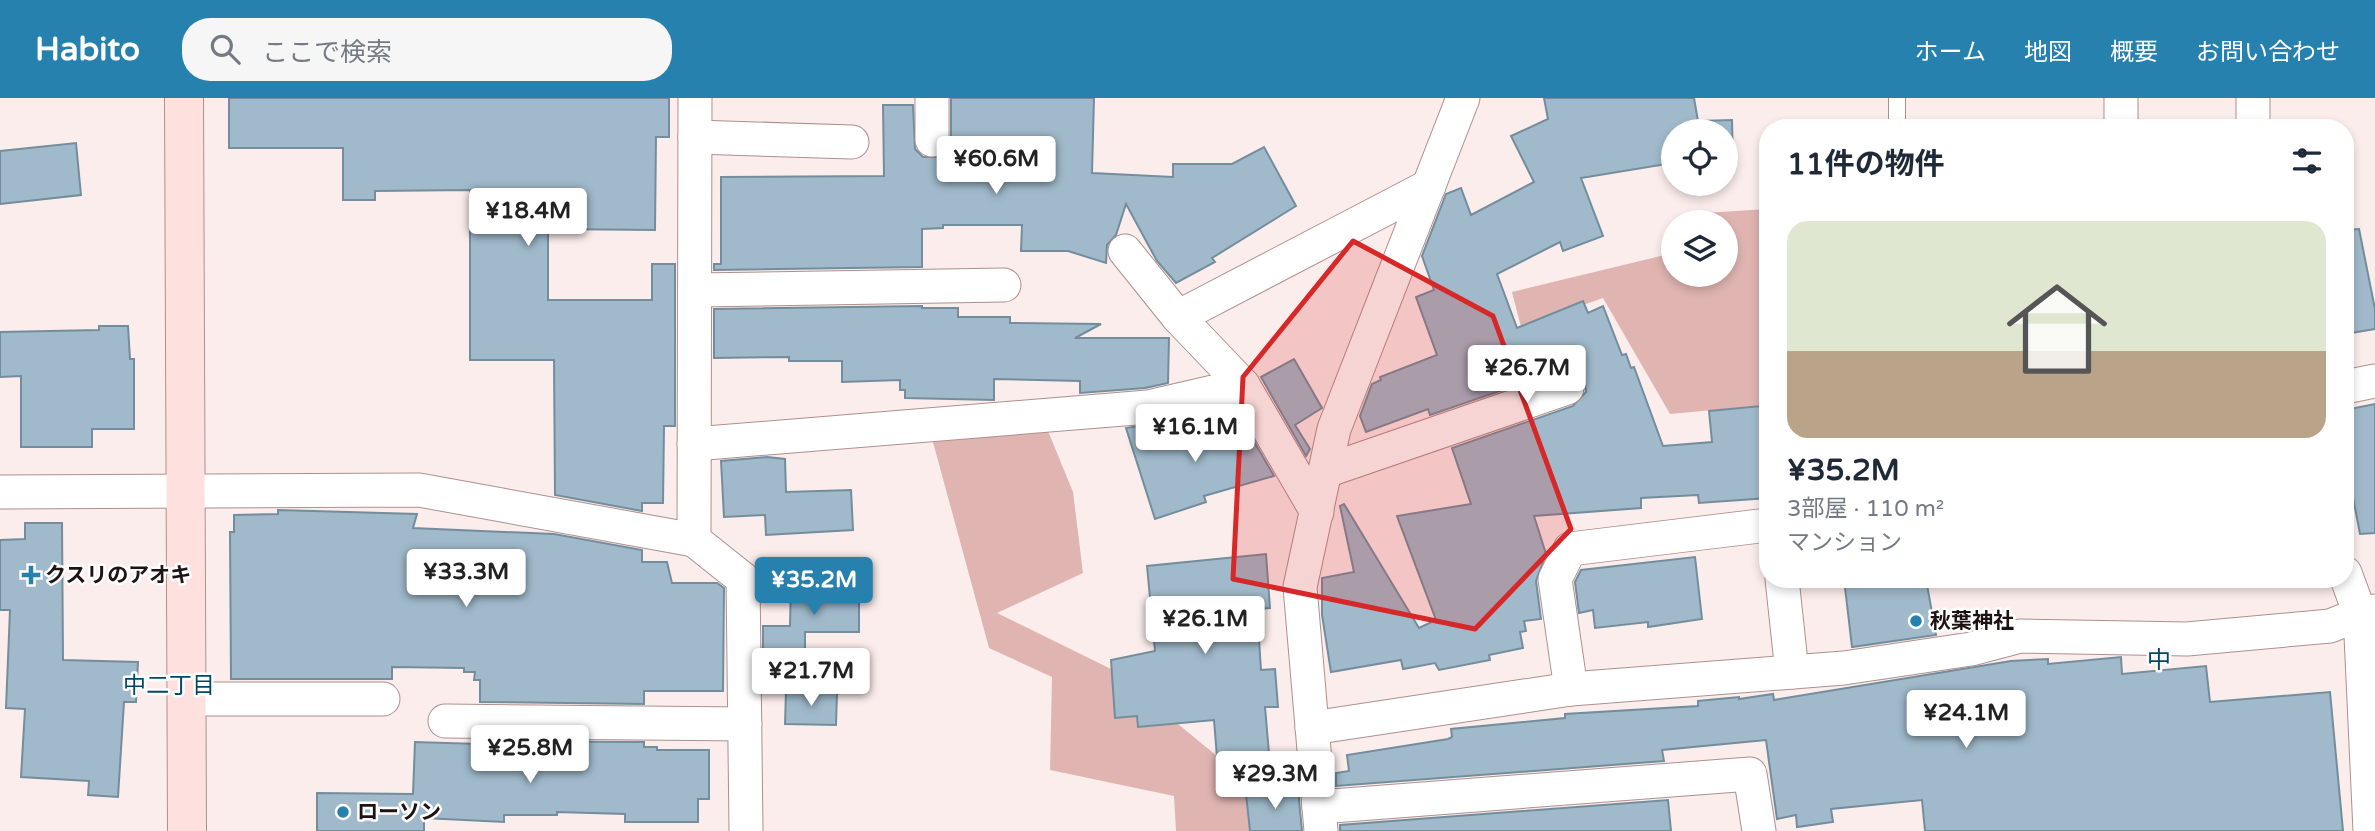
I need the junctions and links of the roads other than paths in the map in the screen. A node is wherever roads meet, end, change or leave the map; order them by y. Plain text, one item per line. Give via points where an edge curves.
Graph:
1 (184, 98) edge
2 (695, 98) edge
3 (932, 98) edge
4 (1463, 98) edge
5 (1898, 98) edge
6 (2121, 98) edge
7 (2253, 98) edge
8 (1898, 119) edge
9 (2120, 119) edge
10 (2253, 119) edge
11 (695, 137) junction
12 (932, 140) dead end
13 (852, 142) dead end
14 (1429, 186) junction
15 (1125, 251) dead end
16 (1004, 285) dead end
17 (695, 290) junction
18 (1178, 317) junction
19 (2375, 381) edge
20 (1243, 385) junction
21 (2354, 385) edge
22 (1567, 388) dead end
23 (694, 444) junction
24 (1326, 471) junction
25 (0, 492) edge
26 (188, 492) junction
27 (1317, 512) junction
28 (1759, 526) edge
29 (694, 540) junction
30 (1783, 588) edge
31 (2353, 588) edge
32 (2367, 613) edge
33 (1792, 672) junction
34 (1571, 689) junction
35 (188, 699) junction
36 (383, 699) dead end
37 (445, 721) dead end
38 (745, 724) junction
39 (1312, 728) junction
40 (1320, 819) edge
41 (187, 831) edge
42 (746, 831) edge
43 (1759, 831) edge
44 (2370, 831) edge

1 - 26 street
2 - 11 street
3 - 12 street
4 - 14 street
5 - 8 lane
6 - 9 street
7 - 10 street
11 - 13 street
11 - 17 street
14 - 18 street
14 - 24 street via 1334,429
15 - 18 street
16 - 17 street
17 - 23 street
18 - 20 street
19 - 21 street
20 - 23 street via 1148,407
20 - 27 street
22 - 24 street
23 - 29 street
24 - 27 street
25 - 26 street
26 - 29 street via 419,490
26 - 35 street
27 - 39 street via 1300,587
28 - 34 street via 1570,549 1555,579
29 - 38 street via 743,579
30 - 33 street
31 - 32 street
32 - 33 street via 2330,626 2187,639 2020,636 1971,649
32 - 44 street
33 - 34 street
34 - 39 street
35 - 36 street
35 - 41 street
37 - 38 street
38 - 42 street
39 - 40 street
40 - 43 street via 1750,774

